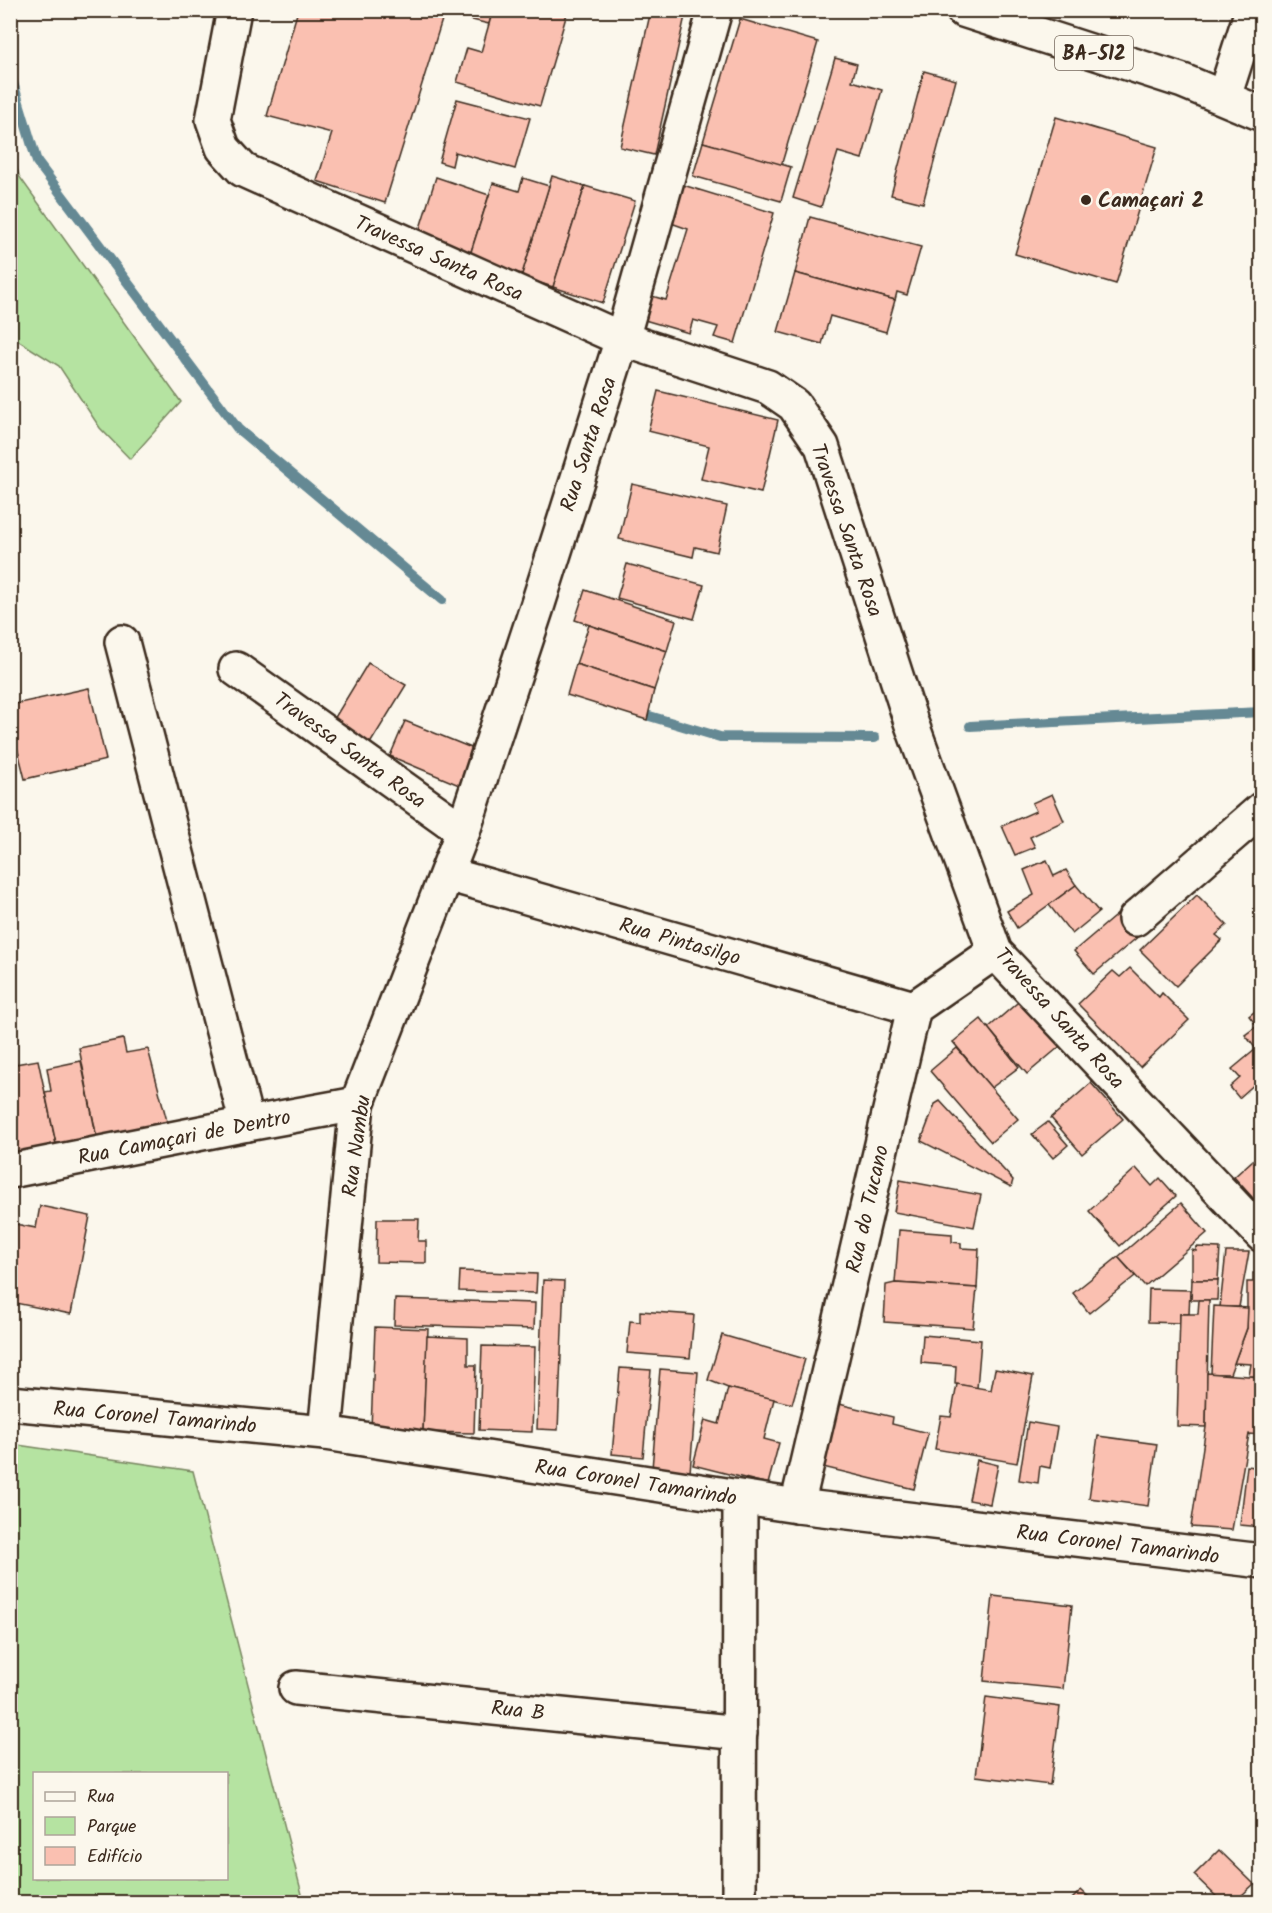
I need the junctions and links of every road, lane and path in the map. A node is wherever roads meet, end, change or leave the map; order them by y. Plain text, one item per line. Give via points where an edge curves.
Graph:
1 (234, 10) edge
2 (715, 10) edge
3 (963, 10) edge
4 (1252, 10) edge
5 (1224, 97) junction
6 (1262, 114) edge
7 (622, 339) junction
8 (122, 642) dead end
9 (236, 669) dead end
10 (1262, 809) edge
11 (463, 831) junction
12 (447, 874) junction
13 (1135, 919) dead end
14 (995, 952) junction
15 (914, 1008) junction
16 (357, 1104) junction
17 (247, 1124) junction
18 (10, 1171) edge
19 (1262, 1235) edge
20 (10, 1403) edge
21 (324, 1433) junction
22 (740, 1498) junction
23 (797, 1506) junction
24 (1262, 1561) edge
25 (296, 1688) dead end
26 (740, 1733) junction
27 (739, 1902) edge

1 - 7 street, Travessa Santa Rosa via 213,120 223,148 243,170
2 - 7 street, Rua Santa Rosa
3 - 5 street, BA-512
4 - 5 street
5 - 6 street, BA-512
7 - 11 street, Rua Santa Rosa
7 - 14 street, Travessa Santa Rosa via 768,387 794,405 822,446 911,722
8 - 17 street
9 - 11 street, Travessa Santa Rosa
10 - 13 street
11 - 12 street, Rua Santa Rosa
12 - 15 street, Rua Pintasilgo
12 - 16 street, Rua Nambu
14 - 15 street
14 - 19 street, Travessa Santa Rosa
15 - 23 street, Rua do Tucano
16 - 17 street, Rua Camaçari de Dentro
16 - 21 street, Rua Nambu
17 - 18 street, Rua Camaçari de Dentro
20 - 21 street, Rua Coronel Tamarindo
21 - 22 street, Rua Coronel Tamarindo
22 - 23 street, Rua Coronel Tamarindo
22 - 26 street
23 - 24 street, Rua Coronel Tamarindo
25 - 26 street, Rua B
26 - 27 street

